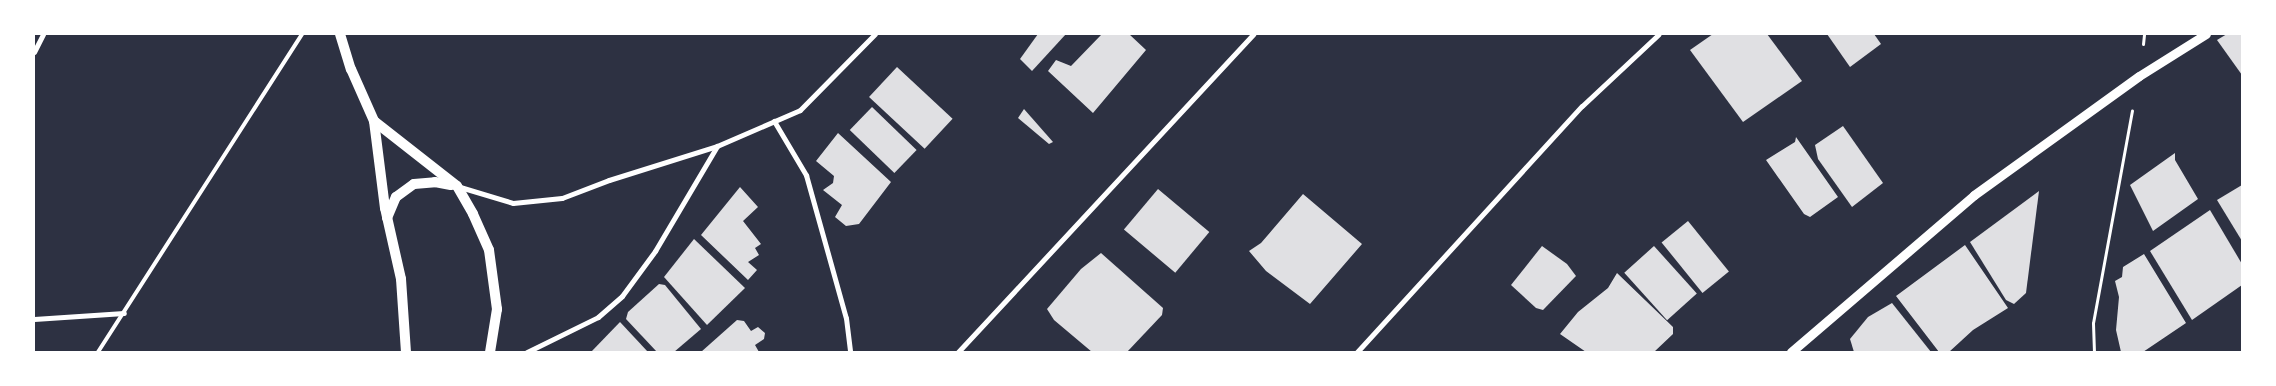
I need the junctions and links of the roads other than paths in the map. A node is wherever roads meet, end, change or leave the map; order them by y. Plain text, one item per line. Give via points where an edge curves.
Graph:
1 (43, 34) edge
2 (302, 34) edge
3 (340, 34) edge
4 (876, 34) edge
5 (1254, 34) edge
6 (1659, 34) edge
7 (2206, 34) edge
8 (34, 52) edge
9 (374, 121) junction
10 (774, 121) junction
11 (717, 146) junction
12 (457, 186) junction
13 (387, 218) junction
14 (124, 313) junction
15 (34, 319) edge
16 (98, 352) edge
17 (406, 352) edge
18 (490, 352) edge
19 (527, 352) edge
20 (850, 352) edge
21 (958, 352) edge
22 (1357, 352) edge
23 (1791, 352) edge

1 - 8 street
2 - 14 lane
3 - 9 main road
4 - 10 street via 800,110
5 - 21 street
6 - 22 street via 1582,106
7 - 23 street via 2139,76 1974,195
9 - 12 main road
9 - 13 main road
10 - 11 street
10 - 20 street via 806,175 846,318
11 - 12 street via 562,198 513,204
11 - 19 street via 655,250 622,296 598,317
12 - 13 main road via 434,182 414,184 396,197
12 - 18 main road via 489,250 497,309
13 - 17 main road via 401,279
14 - 15 street
14 - 16 lane

